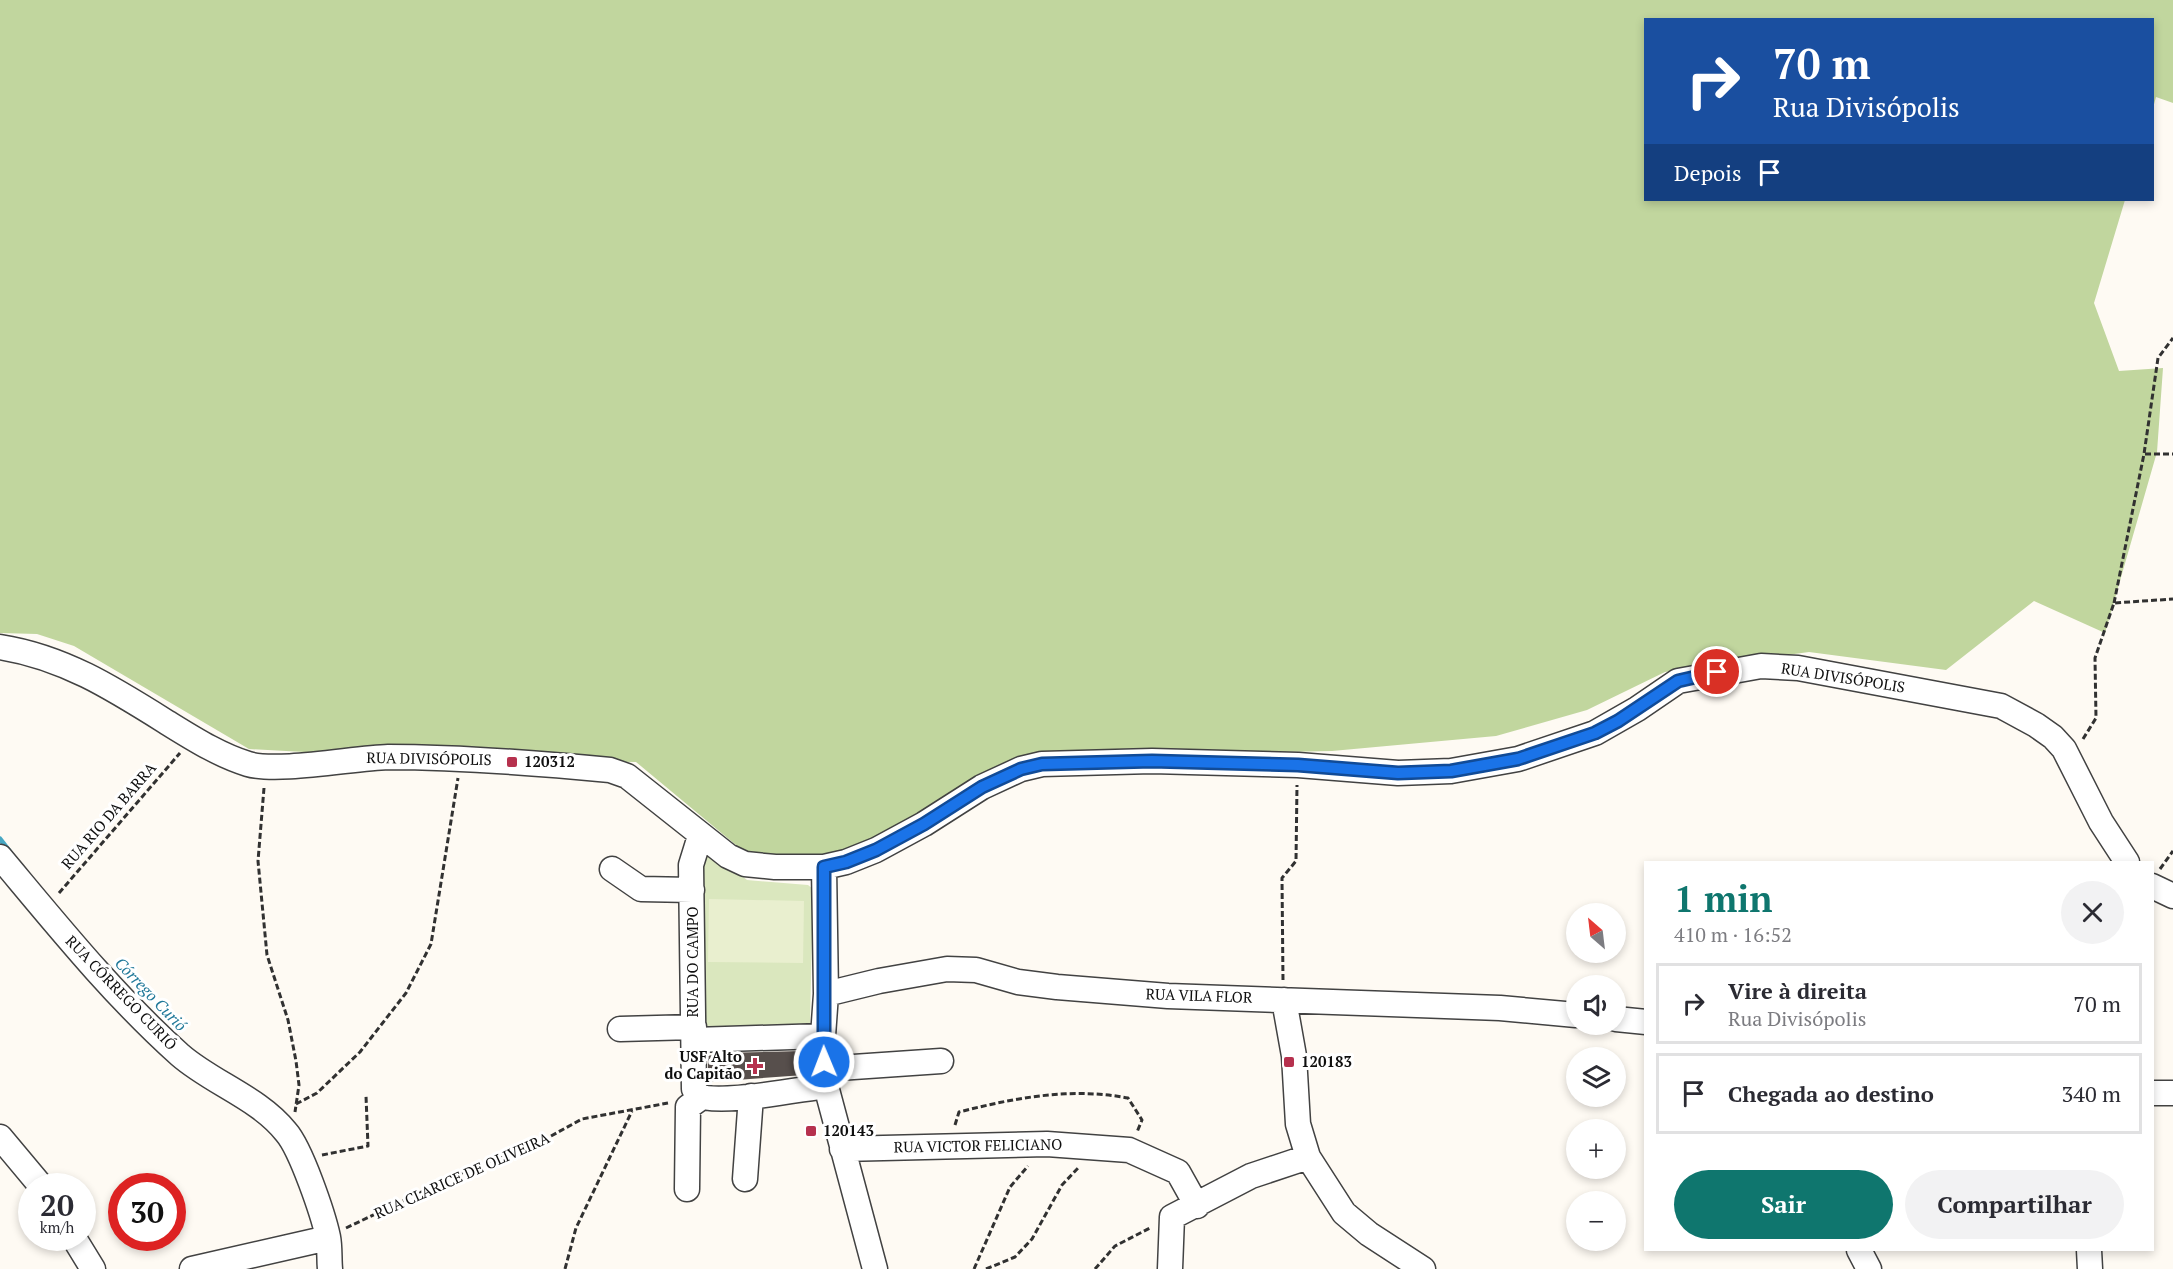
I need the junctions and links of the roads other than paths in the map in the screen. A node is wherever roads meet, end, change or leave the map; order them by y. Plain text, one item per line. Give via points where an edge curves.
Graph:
1 (0, 647) edge
2 (700, 836) junction
3 (0, 857) edge
4 (2126, 861) edge
5 (824, 867) junction
6 (612, 869) dead end
7 (2156, 878) edge
8 (692, 890) junction
9 (2173, 896) edge
10 (826, 994) junction
11 (1284, 1000) junction
12 (1566, 1014) edge
13 (1626, 1020) edge
14 (1644, 1022) edge
15 (620, 1029) dead end
16 (694, 1034) junction
17 (823, 1036) junction
18 (941, 1061) dead end
19 (825, 1078) junction
20 (698, 1093) junction
21 (2154, 1093) edge
22 (2173, 1093) edge
23 (751, 1096) junction
24 (0, 1137) edge
25 (842, 1149) junction
26 (1308, 1157) junction
27 (30, 1173) edge
28 (745, 1179) dead end
29 (687, 1190) dead end
30 (1197, 1206) junction
31 (328, 1238) junction
32 (82, 1251) edge
33 (1860, 1251) edge
34 (2089, 1251) edge
35 (93, 1269) edge
36 (192, 1269) edge
37 (330, 1269) edge
38 (875, 1269) edge
39 (1170, 1269) edge
40 (1423, 1269) edge
41 (1869, 1269) edge
42 (2090, 1269) edge

1 - 2 street, RUA DIVISÓPOLIS via 57,661 87,674 216,753 251,765 358,758 461,759 610,770 627,776
2 - 5 street, RUA DIVISÓPOLIS via 745,864
2 - 8 street, RUA DO CAMPO via 692,865
3 - 31 street, RUA CÓRREGO CURIÓ via 97,972 179,1054 270,1116 287,1133
4 - 5 street, RUA DIVISÓPOLIS via 2101,822 2070,759 2053,737 2001,706 1798,668 1761,666 1678,681 1595,733 1518,759 1451,771 1398,773 1298,765 1107,761 1042,764 982,787 876,850
5 - 10 street
6 - 8 street via 640,889
7 - 9 street
8 - 16 street, RUA DO CAMPO
10 - 11 street, RUA VILA FLOR via 947,969 976,970 1018,982 1077,989
10 - 17 street
11 - 12 street, RUA VILA FLOR
11 - 26 street via 1294,1056 1298,1124
13 - 14 street
15 - 16 street
16 - 17 street
16 - 20 street, RUA DO CAMPO
17 - 19 street
18 - 19 street
19 - 23 street
19 - 25 street
20 - 23 street
20 - 29 street via 688,1107
21 - 22 street
23 - 28 street
24 - 27 street
25 - 30 street, RUA VICTOR FELICIANO via 1047,1144 1118,1149 1178,1172
25 - 38 street
26 - 30 street via 1235,1183
26 - 40 street via 1344,1214
30 - 39 street via 1172,1217
31 - 36 street
31 - 37 street, RUA CÓRREGO CURIÓ
32 - 35 street
33 - 41 street
34 - 42 street

